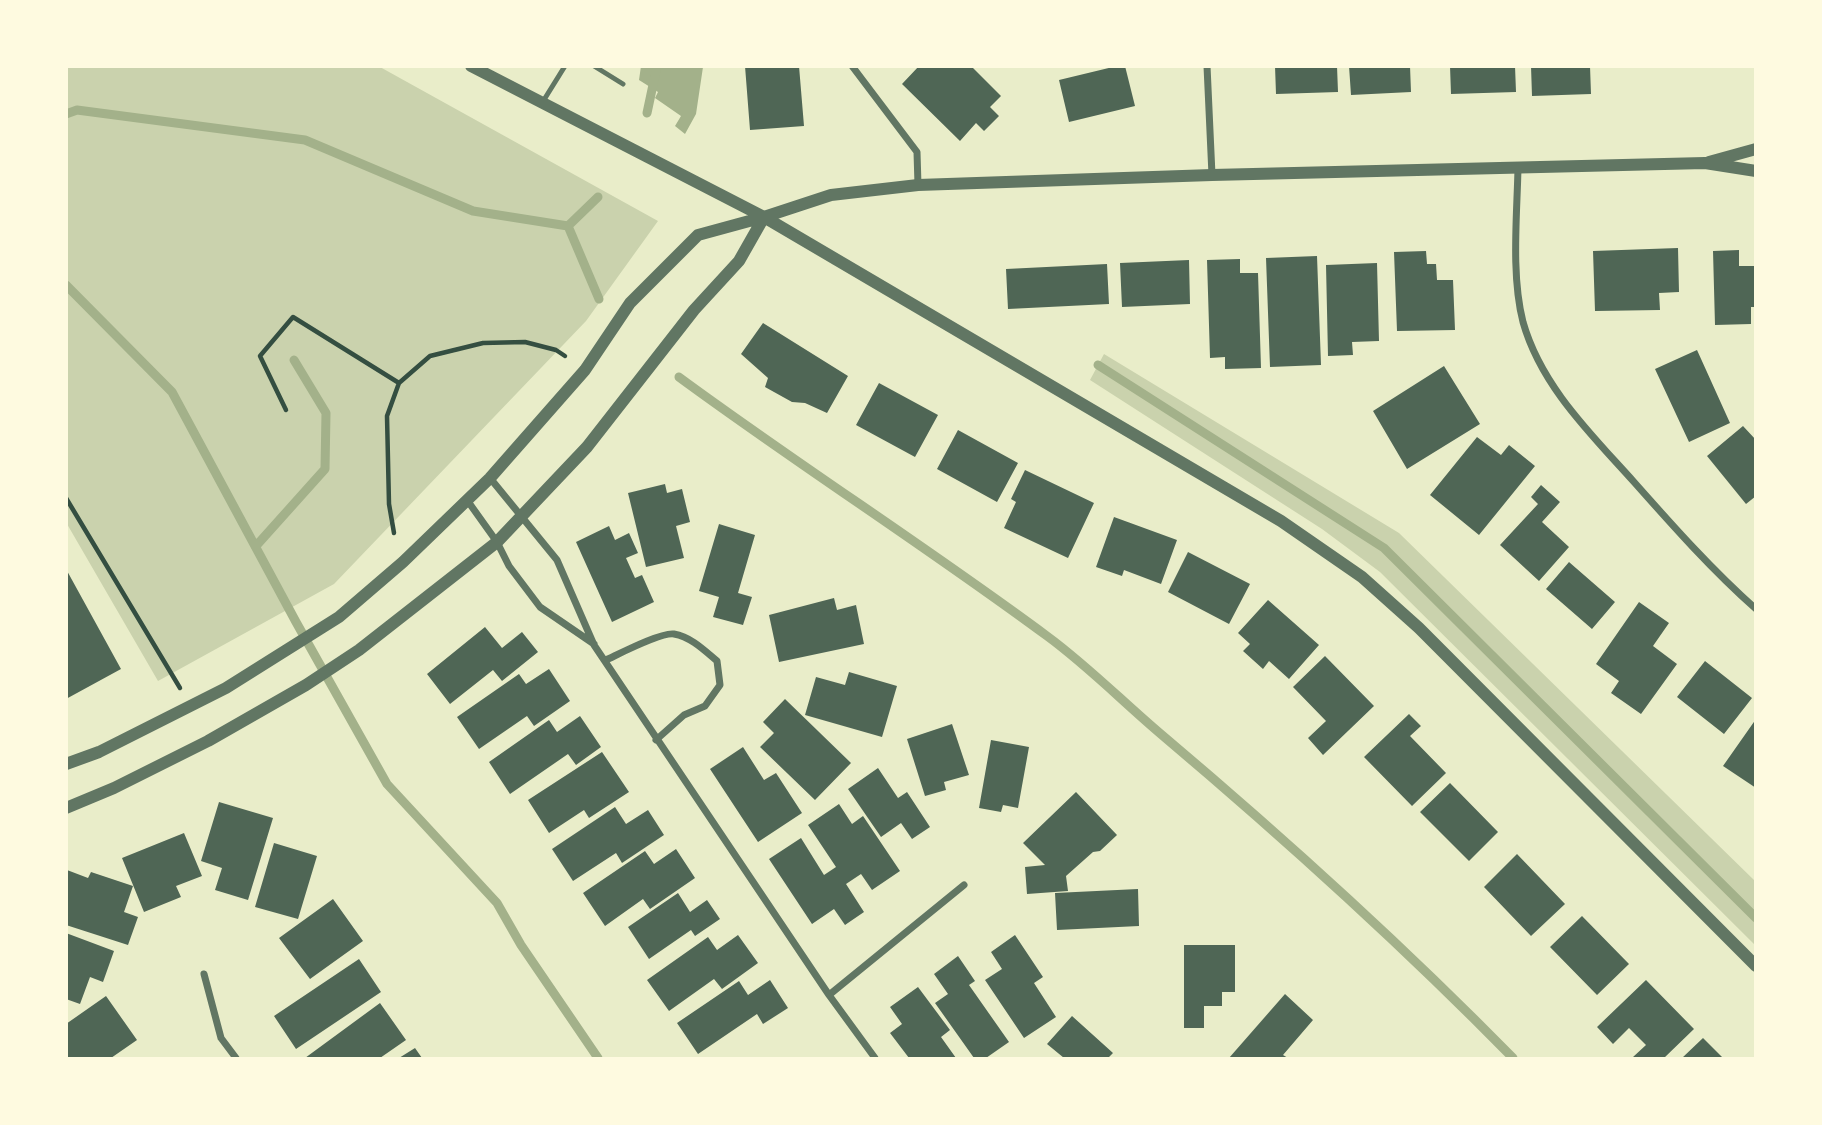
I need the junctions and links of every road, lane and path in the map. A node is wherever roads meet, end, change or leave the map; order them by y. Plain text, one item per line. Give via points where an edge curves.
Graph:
1 (471, 66) edge
2 (565, 66) edge
3 (594, 66) edge
4 (852, 66) edge
5 (1207, 66) edge
6 (623, 84) dead end
7 (542, 103) junction
8 (1755, 149) edge
9 (1705, 163) junction
10 (1518, 168) junction
11 (1755, 171) edge
12 (1212, 175) junction
13 (918, 185) junction
14 (764, 217) junction
15 (565, 356) dead end
16 (399, 383) junction
17 (286, 410) dead end
18 (490, 478) junction
19 (66, 498) edge
20 (467, 500) junction
21 (522, 516) junction
22 (394, 533) dead end
23 (497, 542) junction
24 (1755, 609) edge
25 (594, 645) junction
26 (606, 660) junction
27 (191, 707) junction
28 (656, 740) junction
29 (66, 764) edge
30 (66, 808) edge
31 (964, 885) dead end
32 (1755, 966) edge
33 (204, 974) dead end
34 (829, 995) junction
35 (236, 1059) edge
36 (875, 1059) edge

1 - 7 street
2 - 7 lane
3 - 6 lane
4 - 13 street via 917,152
5 - 12 street
7 - 14 street
8 - 9 street
9 - 10 street
9 - 11 street
10 - 12 street
10 - 24 street via 1518,284 1523,320 1549,380 1690,545
12 - 13 street
13 - 14 street via 831,195
14 - 18 street via 698,235 631,303 585,370
14 - 21 street via 738,261 587,447
14 - 32 street via 1281,521 1362,577 1419,628
15 - 16 path via 525,342 483,343 430,356
16 - 17 path via 293,317 260,356
16 - 22 path via 387,416
18 - 20 street
18 - 21 street
19 - 27 path
20 - 23 street
20 - 27 street via 339,617
21 - 23 street
21 - 25 street via 557,559
23 - 25 street via 540,607
23 - 30 street via 359,650 306,685 208,741
25 - 26 street
26 - 28 street
26 - 28 street via 672,634 696,643 717,661 720,685 705,706 684,715
27 - 29 street
28 - 34 street
31 - 34 street
33 - 35 street via 221,1038
34 - 36 street

